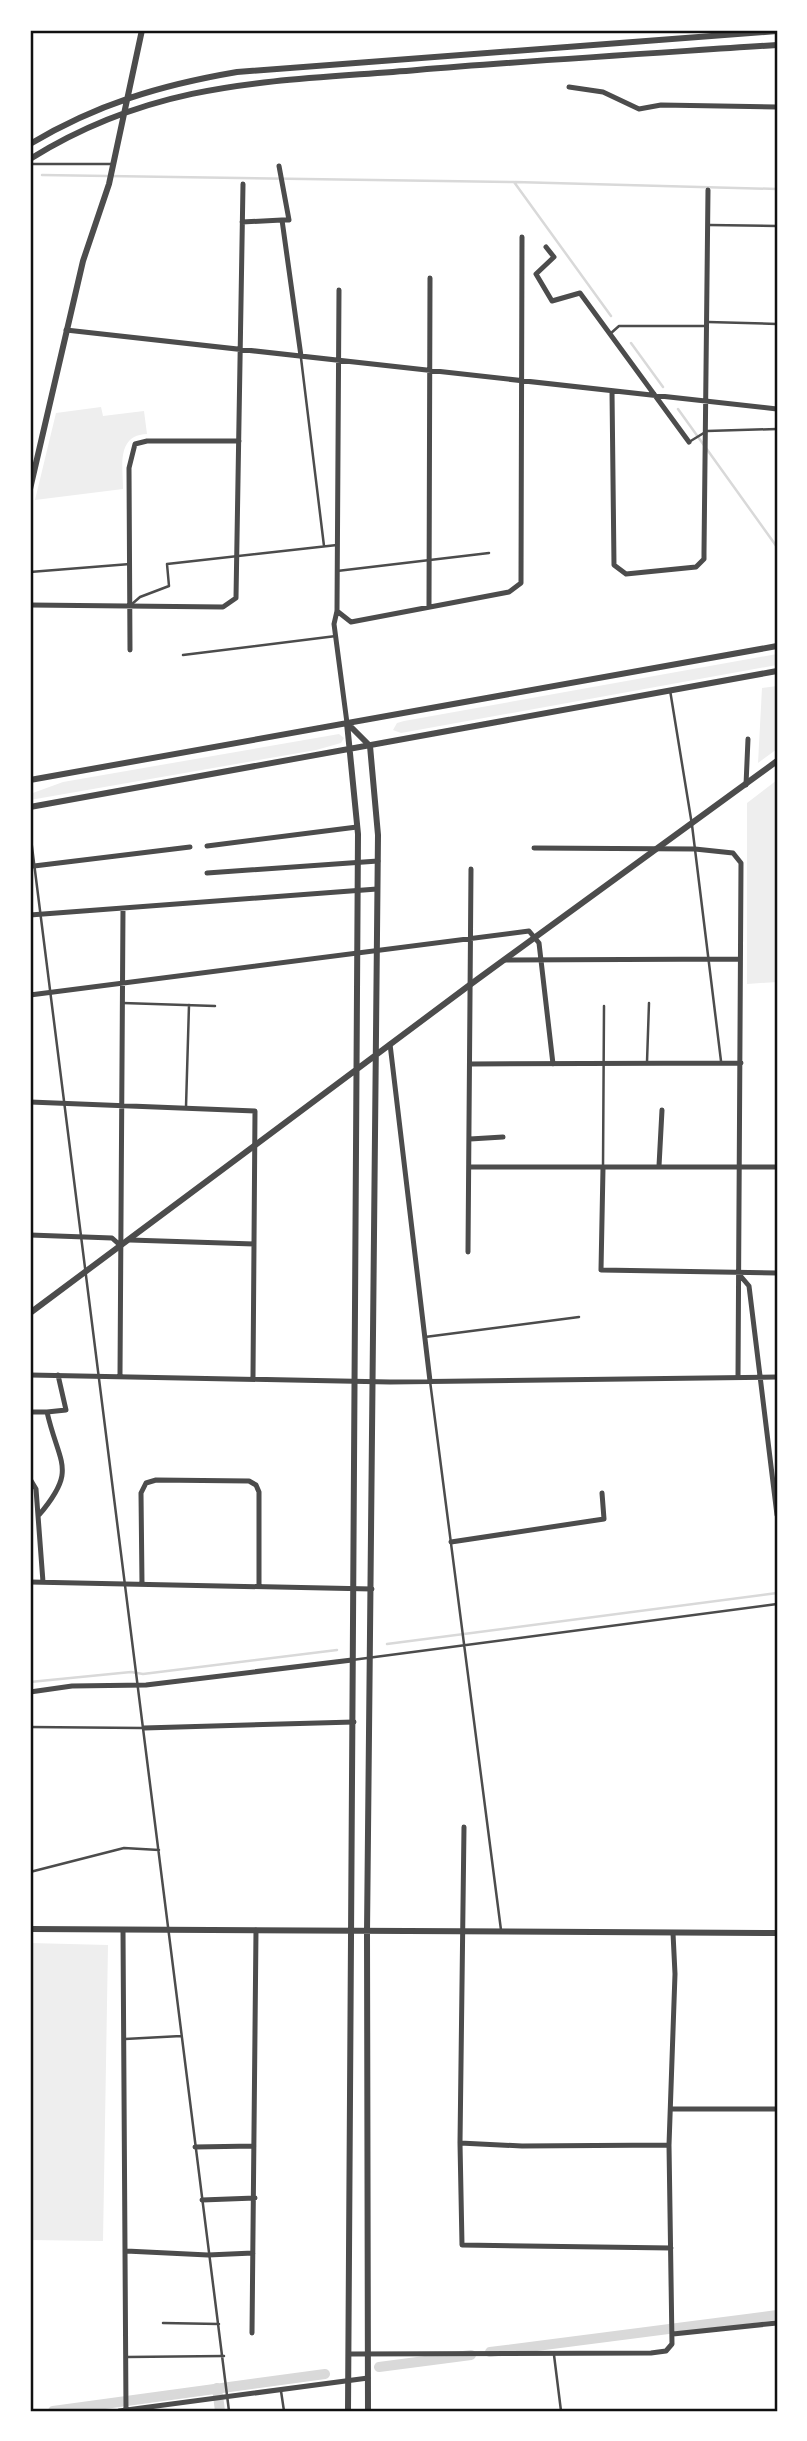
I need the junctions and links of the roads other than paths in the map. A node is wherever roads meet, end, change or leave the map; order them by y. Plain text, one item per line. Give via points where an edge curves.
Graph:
1 (142, 30) edge
2 (777, 31) edge
3 (737, 32) edge
4 (777, 45) edge
5 (569, 87) dead end
6 (125, 98) junction
7 (777, 107) edge
8 (124, 113) junction
9 (30, 144) edge
10 (30, 162) edge
11 (111, 164) junction
12 (279, 166) dead end
13 (243, 184) dead end
14 (708, 190) dead end
15 (282, 220) junction
16 (242, 222) junction
17 (709, 225) junction
18 (777, 226) edge
19 (523, 237) dead end
20 (546, 247) dead end
21 (430, 278) dead end
22 (339, 290) dead end
23 (708, 324) junction
24 (777, 324) edge
25 (66, 330) junction
26 (610, 334) junction
27 (240, 347) junction
28 (300, 356) junction
29 (338, 360) junction
30 (429, 371) junction
31 (522, 381) junction
32 (612, 391) junction
33 (654, 395) junction
34 (707, 401) junction
35 (777, 409) edge
36 (777, 429) edge
37 (705, 434) junction
38 (691, 440) joint
39 (239, 441) junction
40 (31, 479) edge
41 (30, 489) edge
42 (337, 545) junction
43 (324, 546) junction
44 (489, 553) dead end
45 (239, 556) junction
46 (429, 559) junction
47 (130, 564) junction
48 (337, 571) junction
49 (30, 572) edge
50 (30, 605) edge
51 (129, 607) junction
52 (429, 607) junction
53 (337, 611) junction
54 (335, 636) junction
55 (777, 646) edge
56 (130, 650) dead end
57 (183, 655) dead end
58 (777, 671) edge
59 (670, 690) junction
60 (347, 723) junction
61 (748, 739) dead end
62 (370, 746) junction
63 (350, 750) junction
64 (777, 761) edge
65 (30, 780) edge
66 (746, 785) junction
67 (30, 807) edge
68 (692, 825) junction
69 (357, 827) junction
70 (30, 831) edge
71 (207, 846) dead end
72 (190, 847) dead end
73 (534, 848) dead end
74 (695, 849) junction
75 (651, 851) junction
76 (377, 861) junction
77 (358, 863) junction
78 (34, 866) junction
79 (471, 869) dead end
80 (207, 873) dead end
81 (377, 888) junction
82 (357, 890) junction
83 (123, 908) junction
84 (30, 915) edge
85 (41, 915) junction
86 (534, 937) junction
87 (471, 938) junction
88 (377, 951) junction
89 (357, 953) junction
90 (707, 959) junction
91 (740, 959) junction
92 (504, 960) junction
93 (541, 960) junction
94 (123, 984) junction
95 (471, 984) junction
96 (50, 993) junction
97 (30, 996) edge
98 (123, 1003) junction
99 (649, 1003) dead end
100 (189, 1005) junction
101 (215, 1006) dead end
102 (604, 1006) dead end
103 (390, 1044) junction
104 (376, 1054) junction
105 (647, 1062) junction
106 (721, 1063) junction
107 (741, 1063) junction
108 (470, 1064) junction
109 (553, 1064) junction
110 (604, 1064) junction
111 (356, 1070) junction
112 (30, 1102) edge
113 (64, 1105) junction
114 (122, 1107) junction
115 (186, 1109) junction
116 (662, 1110) dead end
117 (503, 1137) dead end
118 (470, 1139) junction
119 (254, 1146) junction
120 (659, 1166) junction
121 (470, 1167) junction
122 (777, 1167) edge
123 (603, 1168) junction
124 (738, 1168) junction
125 (30, 1235) edge
126 (81, 1237) junction
127 (130, 1240) junction
128 (254, 1244) junction
129 (121, 1246) junction
130 (468, 1252) dead end
131 (85, 1273) junction
132 (738, 1273) junction
133 (777, 1273) edge
134 (30, 1313) edge
135 (579, 1317) dead end
136 (425, 1337) junction
137 (30, 1375) edge
138 (58, 1375) junction
139 (99, 1375) junction
140 (120, 1375) junction
141 (253, 1377) junction
142 (738, 1377) junction
143 (758, 1377) junction
144 (777, 1377) edge
145 (353, 1380) junction
146 (373, 1381) junction
147 (430, 1381) junction
148 (30, 1412) edge
149 (47, 1412) junction
150 (30, 1479) edge
151 (776, 1488) edge
152 (602, 1493) dead end
153 (38, 1514) junction
154 (777, 1515) edge
155 (451, 1542) junction
156 (30, 1582) edge
157 (43, 1582) junction
158 (125, 1584) junction
159 (142, 1584) junction
160 (259, 1586) junction
161 (353, 1588) junction
162 (372, 1588) junction
163 (777, 1604) edge
164 (464, 1646) junction
165 (372, 1658) junction
166 (352, 1660) junction
167 (138, 1682) junction
168 (30, 1692) edge
169 (354, 1722) junction
170 (370, 1722) junction
171 (30, 1727) edge
172 (144, 1728) junction
173 (464, 1827) dead end
174 (159, 1850) junction
175 (30, 1872) edge
176 (30, 1929) edge
177 (169, 1929) junction
178 (123, 1930) junction
179 (256, 1930) junction
180 (463, 1931) junction
181 (351, 1932) junction
182 (501, 1932) junction
183 (367, 1933) junction
184 (673, 1933) junction
185 (777, 1933) edge
186 (183, 2036) junction
187 (125, 2039) junction
188 (671, 2109) junction
189 (777, 2109) edge
190 (460, 2143) junction
191 (669, 2145) junction
192 (254, 2146) junction
193 (195, 2147) junction
194 (255, 2198) junction
195 (202, 2200) junction
196 (671, 2248) junction
197 (126, 2252) junction
198 (253, 2253) junction
199 (208, 2255) junction
200 (163, 2323) dead end
201 (777, 2323) edge
202 (219, 2324) junction
203 (252, 2333) dead end
204 (673, 2333) junction
205 (368, 2353) junction
206 (351, 2354) junction
207 (554, 2355) junction
208 (224, 2356) junction
209 (123, 2357) junction
210 (368, 2378) junction
211 (349, 2380) junction
212 (281, 2391) junction
213 (226, 2397) junction
214 (123, 2411) edge
215 (229, 2411) edge
216 (285, 2411) edge
217 (348, 2411) edge
218 (368, 2411) edge
219 (561, 2411) edge

1 - 6 street
2 - 3 street
3 - 6 street via 237,72 171,83
4 - 8 street via 236,84 178,95
5 - 7 street via 603,92 639,109 661,104
6 - 8 street
6 - 9 street
8 - 10 street via 81,129
8 - 11 street
10 - 11 lane
11 - 25 street
12 - 15 street via 289,220
13 - 16 street
14 - 17 street
15 - 16 street
15 - 28 street
16 - 27 street
17 - 18 lane
17 - 23 street
19 - 31 street
20 - 26 street via 554,257 536,274 552,301 580,293
21 - 30 street
22 - 29 street
23 - 24 lane
23 - 26 lane via 619,326
23 - 34 street
25 - 27 street
25 - 40 street
26 - 33 street
27 - 28 street
27 - 39 street
28 - 29 street
28 - 43 lane
29 - 30 street
29 - 42 street
30 - 31 street
30 - 46 street
31 - 32 street
31 - 52 street via 520,583 509,592
32 - 33 street
32 - 37 street via 614,565 626,574 696,567 704,559
33 - 34 street
33 - 38 street
34 - 35 street
34 - 37 street
36 - 37 lane
37 - 38 lane
39 - 45 street
39 - 47 street via 135,444 129,468
40 - 41 street
42 - 43 lane
42 - 48 street
43 - 45 lane
44 - 46 lane
45 - 51 lane via 167,564 169,586 140,597
45 - 51 street via 238,594 229,606
46 - 48 lane
46 - 52 street
47 - 49 lane
47 - 51 street
48 - 53 street
50 - 51 street
51 - 56 street
52 - 53 street via 351,622
53 - 54 street
54 - 57 lane
54 - 60 street
55 - 60 street
58 - 59 street
59 - 62 street
59 - 68 lane
60 - 62 street
60 - 63 street
60 - 65 street
61 - 66 street
62 - 63 street
62 - 76 street
63 - 67 street
63 - 69 street
64 - 66 street
66 - 68 street
68 - 74 lane
68 - 75 street
69 - 71 street
69 - 77 street
70 - 78 lane
72 - 78 street
73 - 75 street
74 - 75 street
74 - 90 lane
74 - 91 street via 733,853 741,863
75 - 86 street
76 - 77 street
76 - 81 street
77 - 80 street
77 - 82 street
78 - 85 lane
79 - 87 street
81 - 82 street
81 - 88 street
82 - 83 street
82 - 89 street
83 - 85 street
83 - 94 street
84 - 85 street
85 - 96 lane
86 - 87 street via 529,931
86 - 92 street
86 - 93 street
87 - 88 street
87 - 95 street
88 - 89 street
88 - 104 street
89 - 94 street
89 - 111 street
90 - 91 street
90 - 93 street
90 - 106 lane
91 - 107 street
92 - 93 street
92 - 95 street
93 - 109 street
94 - 96 street
94 - 98 street
95 - 103 street
95 - 108 street
96 - 97 street
96 - 113 lane
98 - 100 lane
98 - 114 street
99 - 105 lane
100 - 101 lane
100 - 115 lane
102 - 110 lane
103 - 104 street
103 - 136 street
104 - 111 street
104 - 146 street
105 - 106 street
105 - 110 street
106 - 107 street
107 - 124 street
108 - 109 street
108 - 118 street
109 - 110 street
110 - 123 lane
111 - 119 street
111 - 145 street
112 - 113 street
113 - 114 street
113 - 126 lane
114 - 115 street
114 - 129 street
115 - 119 street via 255,1111
116 - 120 street
117 - 118 street
118 - 121 street
119 - 127 street
119 - 128 street
120 - 123 street
120 - 124 street
121 - 123 street
121 - 130 street
122 - 124 street
123 - 132 street via 601,1270
124 - 132 street
125 - 126 street
126 - 129 street via 111,1238
126 - 131 lane
127 - 128 street
127 - 129 street
128 - 141 street
129 - 131 street
129 - 140 street
131 - 134 street
131 - 139 lane
132 - 133 street
132 - 142 street
132 - 143 street via 749,1286
135 - 136 lane
136 - 147 street
137 - 138 street
138 - 139 street
138 - 149 street via 66,1410
139 - 140 street
139 - 158 lane
140 - 141 street
141 - 145 street
142 - 143 street
142 - 147 street
143 - 144 street
143 - 151 street
145 - 146 street
145 - 161 street
146 - 147 street
146 - 162 street
147 - 155 lane
148 - 149 street
149 - 153 street via 63,1465 63,1482
150 - 153 street via 36,1489
151 - 154 street
152 - 155 street via 604,1519
153 - 157 street
155 - 164 lane
156 - 157 street
157 - 158 street
158 - 159 street
158 - 167 lane
159 - 160 street
159 - 160 street via 141,1493 146,1483 156,1479 249,1481 256,1485
160 - 161 street
161 - 162 street
161 - 166 street
162 - 165 street
163 - 164 lane
164 - 165 lane
164 - 182 lane
165 - 166 lane
165 - 170 street
166 - 167 street
166 - 169 street
167 - 168 street
167 - 172 lane
169 - 170 street
169 - 172 street
169 - 181 street
170 - 183 street
171 - 172 lane
172 - 174 lane
173 - 180 street
174 - 175 lane via 124,1848
174 - 177 lane
176 - 178 street
177 - 178 street
177 - 179 street
177 - 186 lane
178 - 187 street
179 - 181 street
179 - 192 street
180 - 182 street
180 - 183 street
180 - 190 street
181 - 183 street
181 - 206 street
182 - 184 street
183 - 205 street
184 - 185 street
184 - 188 street
186 - 187 lane
186 - 193 lane
187 - 197 street
188 - 189 street
188 - 191 street
190 - 191 street
190 - 196 street via 462,2245
191 - 196 street
192 - 193 street
192 - 194 street
193 - 195 lane
194 - 195 street
194 - 198 street
195 - 199 lane
196 - 204 street
197 - 199 street
197 - 209 street
198 - 199 street
198 - 203 street
199 - 202 lane
200 - 202 lane
201 - 204 street
202 - 208 lane
204 - 207 street via 666,2351
205 - 206 street
205 - 207 street
205 - 210 street
206 - 211 street
207 - 219 lane
208 - 209 lane
208 - 213 lane
209 - 214 street
210 - 211 street
210 - 218 street
211 - 212 street
211 - 217 street
212 - 213 street
212 - 216 lane
213 - 214 street
213 - 215 lane

